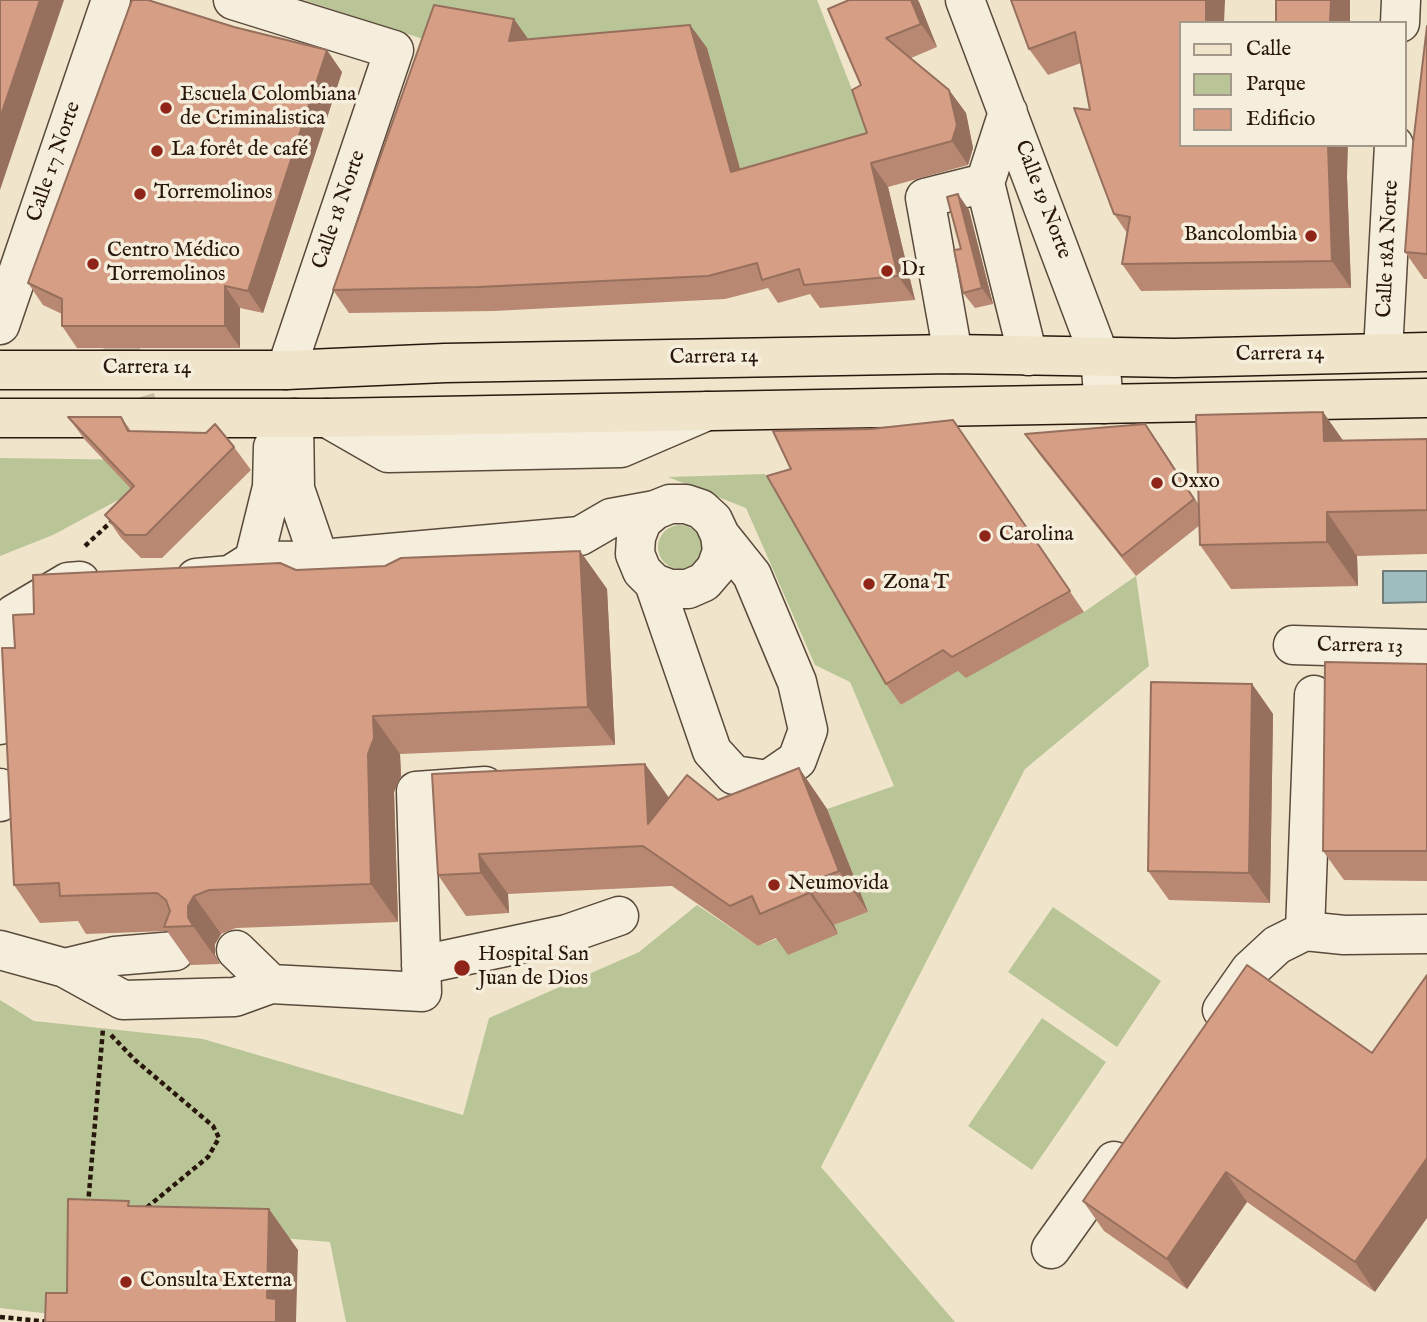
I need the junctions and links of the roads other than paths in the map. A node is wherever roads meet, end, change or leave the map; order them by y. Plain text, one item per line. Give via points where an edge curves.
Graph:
1 (111, 0) edge
2 (233, 0) edge
3 (965, 0) edge
4 (1401, 0) edge
5 (1400, 21) edge
6 (1008, 112) junction
7 (1394, 147) edge
8 (985, 183) junction
9 (0, 325) edge
10 (1383, 352) junction
11 (1427, 352) edge
12 (953, 354) junction
13 (1028, 356) junction
14 (1100, 358) junction
15 (0, 370) edge
16 (286, 370) junction
17 (1427, 398) edge
18 (1104, 404) junction
19 (298, 417) junction
20 (0, 418) edge
21 (655, 510) junction
22 (720, 535) junction
23 (580, 536) junction
24 (254, 560) junction
25 (309, 560) junction
26 (645, 569) junction
27 (119, 580) edge
28 (156, 580) edge
29 (1293, 645) dead end
30 (1427, 649) edge
31 (1314, 695) dead end
32 (0, 725) edge
33 (525, 783) edge
34 (0, 789) edge
35 (0, 802) edge
36 (619, 916) dead end
37 (1305, 930) junction
38 (1427, 934) edge
39 (0, 950) edge
40 (236, 950) dead end
41 (175, 951) edge
42 (421, 965) junction
43 (65, 968) junction
44 (271, 984) junction
45 (1202, 1037) edge
46 (1131, 1137) edge
47 (1051, 1249) dead end

1 - 9 street, Calle 17 Norte
2 - 16 street, Calle 18 Norte via 394,50
3 - 6 street, Calle 19 Norte
4 - 5 street
6 - 8 street
6 - 14 street, Calle 19 Norte
7 - 10 street, Calle 18A Norte
8 - 12 street via 925,198
8 - 13 street
10 - 11 main road, Carrera 14
10 - 14 main road, Carrera 14
12 - 13 main road, Carrera 14
12 - 16 main road, Carrera 14
13 - 14 main road, Carrera 14
14 - 18 street, Calle 19 Norte
15 - 16 main road, Carrera 14
17 - 18 main road
18 - 19 main road
19 - 20 main road
19 - 24 street via 272,487
19 - 25 street via 295,489
21 - 22 street via 670,503 701,509
21 - 23 street via 611,518
21 - 26 street via 642,522 636,537
22 - 26 street via 722,551 704,582 688,589 670,589
22 - 26 street via 752,575 797,682 808,730 797,760 768,779 734,775 712,751
23 - 25 street via 433,549 411,582 322,586
23 - 26 street
24 - 25 street
24 - 28 street via 230,575
27 - 32 street via 68,582 14,614
29 - 30 street, Carrera 13
31 - 37 street
33 - 42 street via 416,790
34 - 35 street
36 - 42 street via 567,934
37 - 38 street via 1344,936
37 - 45 street via 1277,945 1250,970
39 - 43 street
40 - 44 street
41 - 43 street via 115,956
42 - 44 street via 422,992
43 - 44 street via 123,1000 235,997
46 - 47 street

